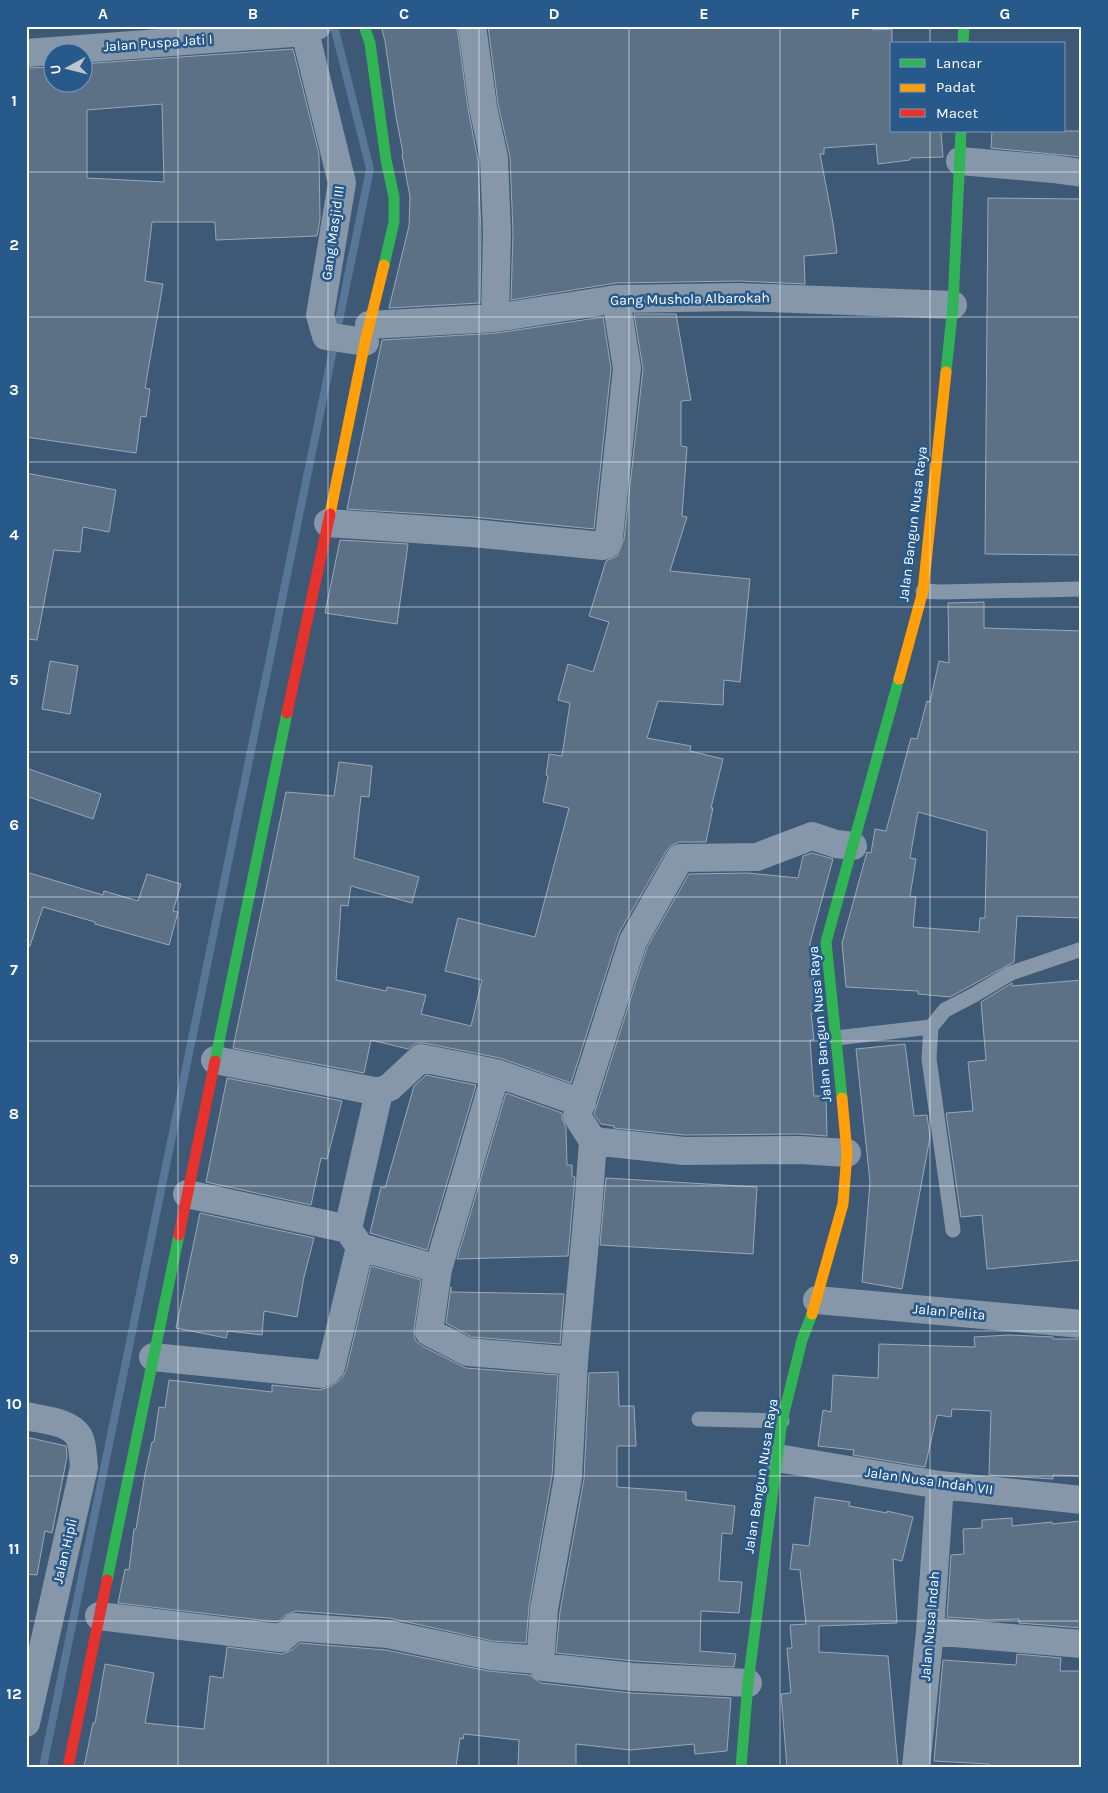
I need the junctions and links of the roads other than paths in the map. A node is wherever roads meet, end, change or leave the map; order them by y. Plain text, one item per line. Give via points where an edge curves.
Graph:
1 (364, 26) edge
2 (472, 26) edge
3 (964, 26) edge
4 (313, 28) edge
5 (963, 42) edge
6 (26, 53) edge
7 (961, 132) edge
8 (960, 161) junction
9 (1082, 173) edge
10 (616, 299) junction
11 (953, 305) junction
12 (495, 318) junction
13 (355, 336) junction
14 (328, 523) junction
15 (1082, 589) edge
16 (923, 591) junction
17 (853, 846) junction
18 (1082, 949) edge
19 (930, 1027) junction
20 (836, 1038) junction
21 (215, 1060) junction
22 (496, 1073) junction
23 (379, 1092) junction
24 (582, 1103) junction
25 (593, 1141) junction
26 (847, 1153) junction
27 (188, 1194) junction
28 (953, 1230) dead end
29 (354, 1238) junction
30 (438, 1269) junction
31 (817, 1300) junction
32 (1082, 1324) edge
33 (153, 1357) junction
34 (574, 1361) junction
35 (26, 1416) edge
36 (699, 1419) dead end
37 (782, 1421) junction
38 (777, 1458) junction
39 (940, 1485) junction
40 (1082, 1500) edge
41 (99, 1616) junction
42 (930, 1631) junction
43 (1082, 1644) edge
44 (539, 1660) junction
45 (748, 1683) junction
46 (30, 1684) edge
47 (26, 1723) edge
48 (68, 1767) edge
49 (741, 1767) edge
50 (916, 1767) edge

1 - 13 street via 370,44 394,197 394,222
2 - 12 street via 494,158 497,233
3 - 5 street
4 - 6 street, Jalan Puspa Jati I
4 - 13 street, Gang Masjid III via 342,183 320,315 326,336
7 - 8 street, Jalan Bangun Nusa Raya
8 - 9 street
8 - 11 street, Jalan Bangun Nusa Raya
10 - 11 street, Gang Mushola Albarokah via 739,296
10 - 12 street, Gang Mushola Albarokah
10 - 14 street via 627,368 610,537 606,544
11 - 16 street, Jalan Bangun Nusa Raya
12 - 13 street, Gang Mushola Albarokah
13 - 14 street
14 - 21 street
15 - 16 lane
16 - 17 street, Jalan Bangun Nusa Raya
17 - 20 street, Jalan Bangun Nusa Raya via 826,942
17 - 24 street via 812,836 756,857 680,858 633,941
18 - 19 lane via 1011,973 945,1010
19 - 20 lane
19 - 28 lane via 929,1059
20 - 26 street, Jalan Bangun Nusa Raya
21 - 23 street
21 - 27 street
22 - 23 street via 421,1058 397,1081
22 - 24 street
22 - 30 street
23 - 29 street
24 - 25 street via 577,1116
25 - 26 street via 684,1151
25 - 34 street
26 - 31 street, Jalan Bangun Nusa Raya via 843,1204
27 - 29 street
27 - 33 street
29 - 30 street
29 - 33 street via 331,1367 326,1372
30 - 34 street via 429,1332 468,1352
31 - 32 street, Jalan Pelita
31 - 37 street, Jalan Bangun Nusa Raya via 802,1340
33 - 41 street
34 - 44 street via 568,1478 544,1609
35 - 46 street, Jalan Hipli via 64,1425 76,1432 81,1441 84,1467
36 - 37 lane
37 - 38 street, Jalan Bangun Nusa Raya
38 - 39 street, Jalan Nusa Indah VII
38 - 45 street, Jalan Bangun Nusa Raya
39 - 40 street, Jalan Nusa Indah VII
39 - 42 street, Jalan Nusa Indah
41 - 44 street via 280,1638 295,1627 388,1634 491,1656
41 - 48 street
42 - 43 street
42 - 50 street, Jalan Nusa Indah
44 - 45 street via 543,1667 633,1677
45 - 49 street, Jalan Bangun Nusa Raya
46 - 47 street, Jalan Hipli

